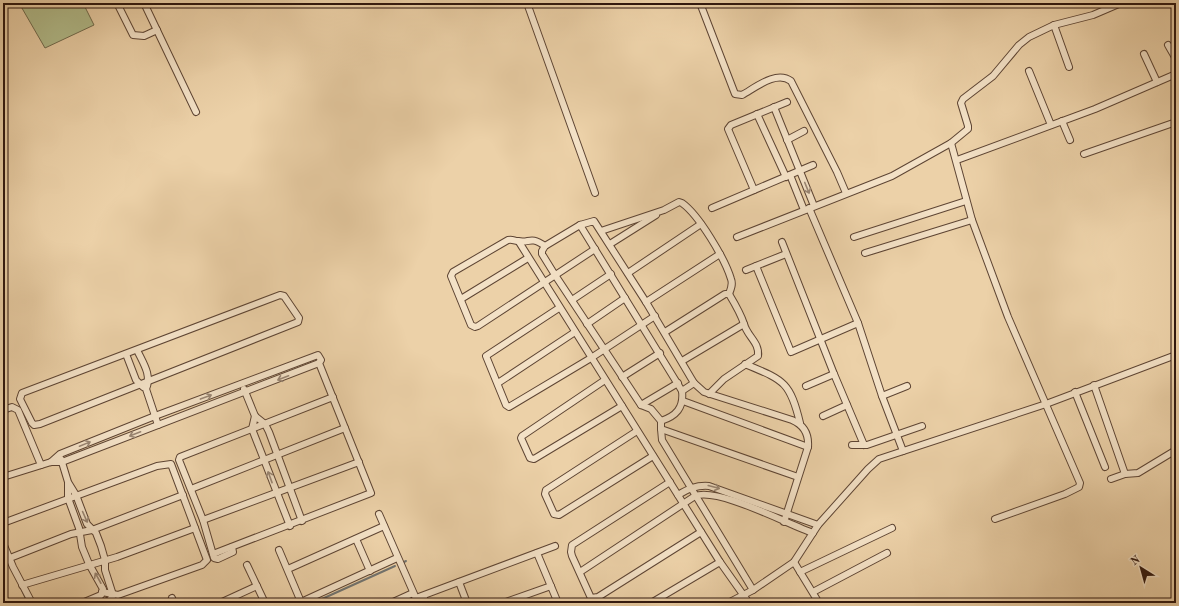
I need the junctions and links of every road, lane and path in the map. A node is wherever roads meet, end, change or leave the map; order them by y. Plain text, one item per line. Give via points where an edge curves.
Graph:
1 (117, 3) edge
2 (144, 3) edge
3 (527, 3) edge
4 (700, 3) edge
5 (1122, 3) edge
6 (1054, 25) junction
7 (157, 30) junction
8 (1168, 45) dead end
9 (1144, 54) dead end
10 (1176, 59) edge
11 (1069, 67) dead end
12 (1029, 71) dead end
13 (1176, 74) edge
14 (1157, 82) junction
15 (787, 102) dead end
16 (774, 107) junction
17 (196, 112) dead end
18 (757, 114) junction
19 (1062, 121) junction
20 (1176, 122) edge
21 (1051, 125) junction
22 (804, 132) dead end
23 (787, 140) junction
24 (1070, 140) dead end
25 (951, 143) junction
26 (1084, 154) dead end
27 (957, 160) junction
28 (813, 165) dead end
29 (800, 170) junction
30 (788, 176) junction
31 (754, 190) junction
32 (595, 193) dead end
33 (846, 193) junction
34 (966, 201) junction
35 (712, 208) dead end
36 (809, 208) junction
37 (664, 210) junction
38 (972, 220) junction
39 (701, 224) junction
40 (580, 225) junction
41 (601, 231) junction
42 (737, 237) dead end
43 (854, 237) dead end
44 (519, 242) junction
45 (782, 242) dead end
46 (610, 244) junction
47 (545, 246) junction
48 (595, 249) junction
49 (865, 253) dead end
50 (720, 254) junction
51 (786, 254) junction
52 (528, 258) junction
53 (756, 266) junction
54 (746, 270) dead end
55 (628, 273) junction
56 (611, 274) junction
57 (555, 275) junction
58 (544, 283) junction
59 (729, 294) junction
60 (625, 298) junction
61 (461, 299) junction
62 (572, 300) junction
63 (646, 302) junction
64 (559, 308) junction
65 (655, 316) junction
66 (858, 323) junction
67 (587, 324) junction
68 (641, 324) junction
69 (744, 324) junction
70 (575, 332) junction
71 (665, 332) junction
72 (822, 339) junction
73 (604, 349) junction
74 (137, 350) junction
75 (660, 353) junction
76 (126, 354) junction
77 (1176, 355) edge
78 (591, 358) junction
79 (682, 361) junction
80 (319, 364) junction
81 (745, 364) junction
82 (834, 374) junction
83 (622, 377) junction
84 (605, 380) junction
85 (149, 381) junction
86 (498, 383) junction
87 (678, 383) junction
88 (694, 383) junction
89 (243, 384) junction
90 (140, 385) junction
91 (1094, 385) junction
92 (806, 386) dead end
93 (906, 386) dead end
94 (146, 389) junction
95 (682, 391) junction
96 (246, 392) junction
97 (1076, 392) junction
98 (709, 394) junction
99 (882, 396) junction
100 (333, 397) junction
101 (683, 401) junction
102 (1046, 404) junction
103 (641, 405) junction
104 (847, 405) junction
105 (622, 406) junction
106 (3, 410) edge
107 (155, 416) junction
108 (255, 416) junction
109 (823, 416) dead end
110 (661, 421) junction
111 (800, 423) junction
112 (265, 424) junction
113 (158, 425) junction
114 (922, 426) dead end
115 (252, 428) junction
116 (345, 428) junction
117 (661, 429) junction
118 (637, 431) junction
119 (895, 434) junction
120 (852, 445) dead end
121 (864, 446) junction
122 (808, 447) junction
123 (1176, 450) edge
124 (903, 451) junction
125 (60, 454) junction
126 (278, 455) junction
127 (654, 456) junction
128 (264, 461) junction
129 (51, 462) junction
130 (62, 462) junction
131 (359, 462) junction
132 (41, 465) junction
133 (1105, 467) dead end
134 (1125, 474) junction
135 (3, 477) edge
136 (798, 477) junction
137 (1110, 479) dead end
138 (68, 482) junction
139 (670, 482) junction
140 (290, 488) junction
141 (690, 488) junction
142 (191, 489) junction
143 (276, 493) junction
144 (76, 495) junction
145 (183, 495) junction
146 (678, 495) junction
147 (695, 496) junction
148 (68, 498) junction
149 (684, 504) junction
150 (787, 513) junction
151 (379, 514) dead end
152 (995, 519) dead end
153 (203, 520) junction
154 (302, 521) junction
155 (784, 522) junction
156 (3, 523) edge
157 (818, 525) junction
158 (290, 526) junction
159 (384, 526) junction
160 (195, 528) junction
161 (892, 528) dead end
162 (92, 530) junction
163 (80, 532) junction
164 (701, 532) junction
165 (813, 533) junction
166 (356, 539) junction
167 (3, 543) edge
168 (555, 546) dead end
169 (279, 550) dead end
170 (537, 553) junction
171 (887, 553) dead end
172 (10, 558) junction
173 (397, 558) junction
174 (105, 560) junction
175 (720, 562) junction
176 (794, 562) junction
177 (89, 564) junction
178 (246, 565) dead end
179 (288, 569) junction
180 (370, 571) junction
181 (580, 572) junction
182 (800, 572) junction
183 (459, 582) junction
184 (22, 585) junction
185 (257, 586) junction
186 (551, 586) junction
187 (753, 590) junction
188 (102, 592) junction
189 (813, 592) junction
190 (113, 595) junction
191 (743, 595) junction
192 (423, 596) junction
193 (416, 598) edge
194 (518, 600) edge
195 (32, 603) edge
196 (82, 603) edge
197 (102, 603) edge
198 (220, 603) edge
199 (265, 603) edge
200 (300, 603) edge
201 (391, 603) edge
202 (426, 603) edge
203 (467, 603) edge
204 (503, 603) edge
205 (558, 603) edge
206 (651, 603) edge
207 (728, 603) edge
208 (749, 603) edge
209 (819, 603) edge

1 - 7 street via 133,35 144,36
2 - 7 street
3 - 32 street
4 - 33 street via 735,94 742,95 765,82 782,77 791,81
5 - 6 street via 1093,15
6 - 11 street
6 - 25 street via 1019,45 993,76 962,99 968,130
7 - 17 street
8 - 10 street
9 - 14 street
12 - 21 street
13 - 14 street
14 - 19 street via 1095,110
15 - 16 street
16 - 18 street
16 - 23 street
18 - 30 street
18 - 31 street via 731,125 728,132
19 - 21 street
19 - 24 street
20 - 26 street
21 - 27 street
22 - 23 street
23 - 29 street
25 - 27 street
25 - 33 street via 892,176
27 - 34 street
28 - 29 street
29 - 30 street
29 -> 36 street
30 - 31 street
30 - 36 street
31 - 35 street
33 - 36 street
34 - 38 street
34 - 43 street
36 - 42 street
36 - 66 street
37 - 39 street via 679,202 682,203
37 - 41 street
37 - 46 street
38 - 49 street
38 - 102 street via 1008,317
39 - 50 street
39 - 55 street
40 - 41 street via 593,221
40 - 47 street
40 - 48 street
41 - 46 street
44 - 47 street via 533,239
44 - 52 street
44 - 61 street via 503,242 453,272 451,276
45 - 51 street
46 - 55 street
47 - 57 street via 542,254
48 - 56 street
48 - 57 street
50 - 59 street via 731,279
50 - 63 street
51 - 53 street
51 - 72 street
52 - 58 street
52 - 61 street
53 - 54 street
53 - 72 street via 791,351
55 - 63 street
56 - 60 street
56 - 62 street
57 - 58 street
57 - 62 street
58 - 61 street via 475,327 471,325
58 - 64 street
59 - 69 street
59 - 71 street via 725,294
60 - 67 street
60 - 68 street
62 - 67 street
63 - 65 street
64 - 70 street
64 - 86 street via 487,354 486,358
65 - 68 street
65 - 71 street
66 - 72 street
66 - 99 street
67 - 73 street
68 - 73 street
68 - 75 street
69 - 79 street
69 - 81 street via 758,353 758,356
70 - 78 street
70 - 86 street
71 - 79 street
72 - 82 street
73 - 78 street
73 - 83 street
74 - 76 street
74 - 85 street
74 - 85 street via 280,295 284,296 299,318 293,325
75 - 83 street
75 - 87 street
76 - 90 street
76 - 90 street via 22,393 20,399 34,425
77 - 91 street
78 - 84 street
78 - 86 street via 511,407 506,405
79 - 88 street
80 - 89 street via 320,357 314,355
80 -> 96 street
80 - 100 street
81 - 98 street via 716,385
81 - 111 street via 777,377 782,382 792,395
82 - 92 street
82 - 104 street
83 - 103 street
84 - 105 street
84 - 105 street via 522,436 530,458 534,459
85 - 90 street
85 - 94 street
87 - 95 street
87 - 103 street
88 - 95 street
88 - 98 street
89 - 96 street
107 -> 89 street
90 - 94 street
91 - 97 street
91 - 134 street
93 - 99 street
94 - 107 street
95 - 101 street
96 - 108 street
96 - 113 street
97 - 102 street
97 - 133 street
98 - 111 street
99 - 119 street
100 - 112 street
100 - 116 street
101 - 110 street via 676,412
101 - 122 street
102 - 124 street
102 - 152 street via 1080,485 1065,494
103 - 110 street via 651,409
104 - 109 street
104 - 121 street
105 - 118 street
106 - 132 street via 12,407 18,410
107 - 113 street
125 -> 107 street
108 - 112 street
108 - 115 street
110 - 117 street
111 - 122 street via 808,438
112 - 115 street
112 - 126 street
113 -> 130 street
114 - 119 street
115 - 128 street
115 - 142 street via 180,456 179,460
116 - 126 street
116 - 131 street
117 - 136 street
117 - 141 street via 662,440
118 - 127 street
118 - 127 street via 546,490 545,494 554,514 559,515
119 - 121 street
119 - 124 street
120 - 121 street
122 - 136 street
123 - 134 street via 1138,473
124 - 157 street via 874,463
125 - 129 street
125 - 130 street
126 - 128 street
126 - 140 street
127 - 139 street
128 - 142 street
143 -> 128 street
129 - 130 street
129 - 132 street
130 - 138 street
131 - 140 street
131 - 154 street via 371,493
132 - 135 street
134 - 137 street
136 - 150 street
138 - 144 street
138 - 148 street
139 - 146 street
139 - 181 street via 575,542 571,552
140 - 143 street
140 - 154 street
141 - 146 street
141 - 147 street
141 -> 150 street via 709,486
142 - 153 street
143 - 153 street
143 - 158 street
144 - 145 street via 169,464 173,466
144 - 148 street
144 -> 162 street via 87,524
145 - 160 street
145 - 162 street
146 - 149 street
147 - 149 street
147 - 155 street via 702,493 723,498
147 - 187 street
148 - 156 street
148 - 163 street
149 - 164 street
149 - 181 street
150 - 155 street
150 - 157 street
151 - 159 street
153 - 158 street via 216,559 228,556 232,552 232,547
154 - 158 street
155 - 165 street
157 - 165 street
159 - 166 street
159 - 173 street
160 - 174 street
160 - 190 street via 206,558 205,562
161 - 182 street
162 - 163 street
162 - 174 street via 98,537
163 - 172 street
163 - 177 street via 82,547
164 - 175 street
164 - 181 street via 595,599 591,598
165 - 176 street
166 - 179 street
166 - 180 street
167 - 172 street
168 - 170 street
169 - 179 street
170 - 183 street
170 - 186 street
171 - 189 street
172 - 184 street
173 - 180 street
173 - 193 street
174 - 177 street
174 - 190 street via 105,570
175 - 191 street
175 - 206 street
176 - 182 street
176 - 187 street
177 - 184 street
188 -> 177 street via 103,588
178 - 185 street
179 - 200 street
180 - 200 street
182 - 189 street
183 - 192 street
183 - 203 street
184 - 195 street
185 - 198 street
185 - 199 street
186 - 194 street
186 - 205 street
187 - 191 street
188 - 190 street
188 - 196 street via 101,595
189 - 209 street
190 - 197 street via 110,600
191 - 207 street
191 - 208 street
192 - 193 street
192 - 202 street
193 - 201 street
194 - 204 street

